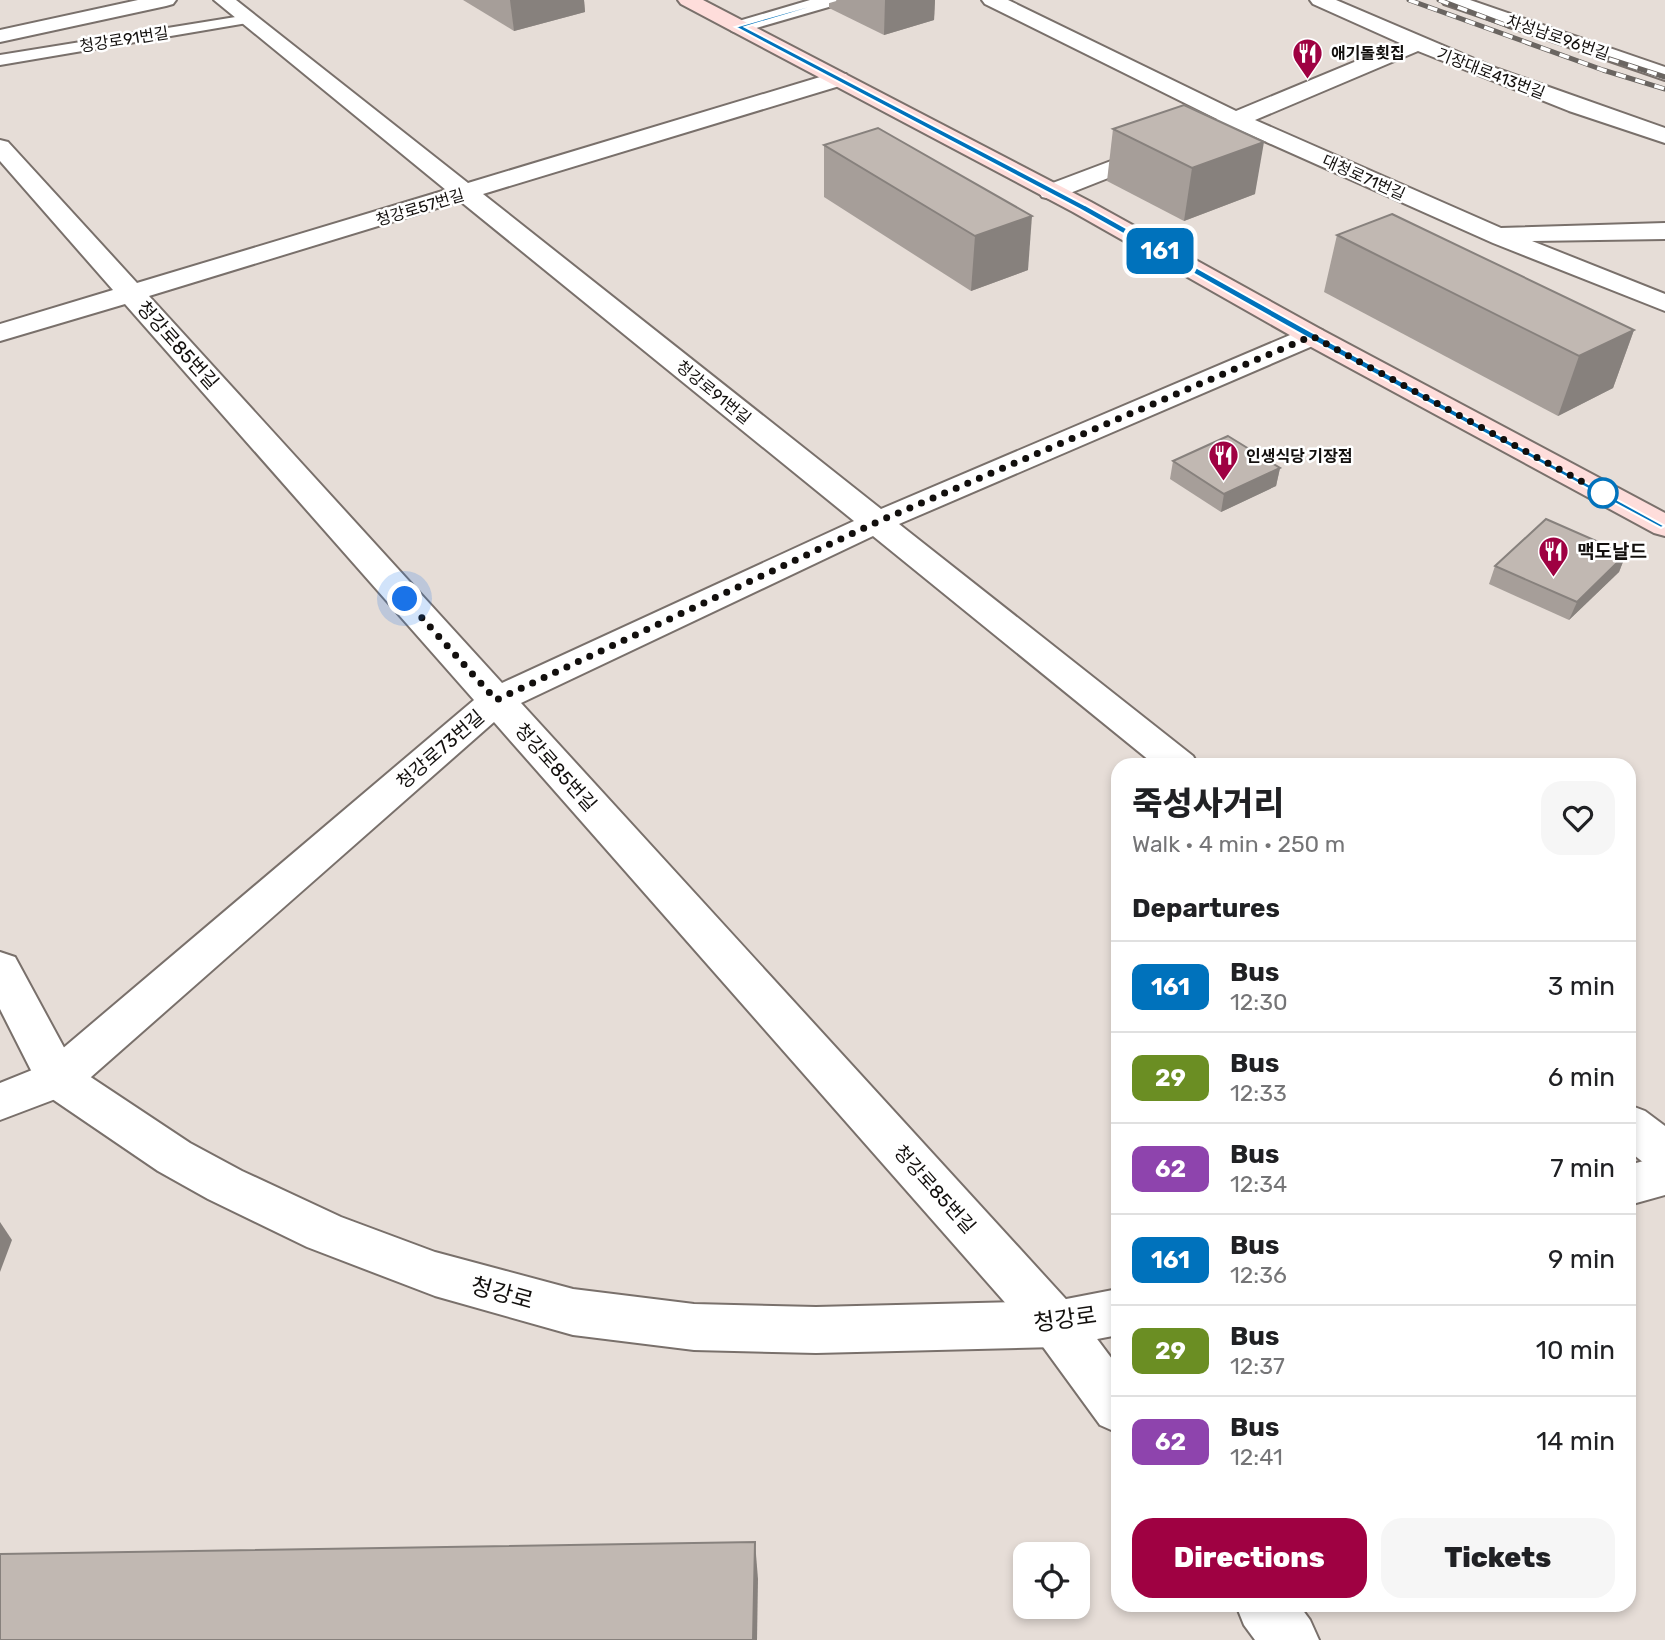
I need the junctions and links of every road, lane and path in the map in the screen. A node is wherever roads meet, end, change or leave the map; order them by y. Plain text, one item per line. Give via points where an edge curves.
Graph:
1 (166, 0) edge
2 (224, 0) edge
3 (688, 0) edge
4 (832, 0) edge
5 (992, 0) edge
6 (1320, 0) edge
7 (1451, 0) edge
8 (248, 19) junction
9 (739, 27) junction
10 (0, 36) edge
11 (1417, 44) junction
12 (0, 60) edge
13 (1665, 74) edge
14 (838, 79) junction
15 (1236, 120) junction
16 (1199, 134) edge
17 (1665, 136) edge
18 (1174, 144) edge
19 (0, 147) edge
20 (1051, 192) junction
21 (466, 194) junction
22 (1665, 231) edge
23 (1492, 234) junction
24 (132, 294) junction
25 (1665, 303) edge
26 (0, 333) edge
27 (1312, 336) junction
28 (877, 522) junction
29 (1665, 526) edge
30 (496, 700) junction
31 (1171, 758) edge
32 (0, 968) edge
33 (58, 1079) junction
34 (0, 1102) edge
35 (1636, 1130) edge
36 (1665, 1153) edge
37 (1665, 1175) edge
38 (1636, 1183) edge
39 (1111, 1313) edge
40 (1056, 1324) junction
41 (1111, 1399) edge
42 (1269, 1612) edge
43 (1290, 1640) edge

1 - 10 street
2 - 8 street, 청강로91번길
3 - 9 main road
4 - 9 street
5 - 15 street, 대청로71번길
6 - 11 street, 기장대로413번길
7 - 13 street, 차성남로96번길
8 - 12 lane, 청강로91번길
8 - 21 street, 청강로91번길
9 - 14 main road
11 - 15 street
11 - 17 street, 기장대로413번길
14 - 20 main road
14 - 21 street, 청강로57번길
15 - 16 street
15 - 23 street, 대청로71번길
18 - 20 street
19 - 24 street, 청강로85번길
20 - 27 main road
21 - 24 street, 청강로57번길
21 - 28 street, 청강로91번길
22 - 23 street, 대청로71번길
23 - 25 street, 대청로71번길
24 - 26 street, 청강로57번길
24 - 30 street, 청강로85번길
27 - 28 street, 청강로73번길
27 - 29 main road
28 - 30 street, 청강로73번길
28 - 31 street, 청강로91번길
30 - 33 street, 청강로73번길
30 - 40 street, 청강로85번길
32 - 33 street, 청강로
33 - 34 street, 청강로73번길
33 - 40 street, 청강로 via 174,1157 324,1232 435,1274 573,1312 694,1327 816,1331
35 - 36 street
37 - 38 street
39 - 40 street, 청강로
40 - 41 street, 청강로85번길
42 - 43 street

